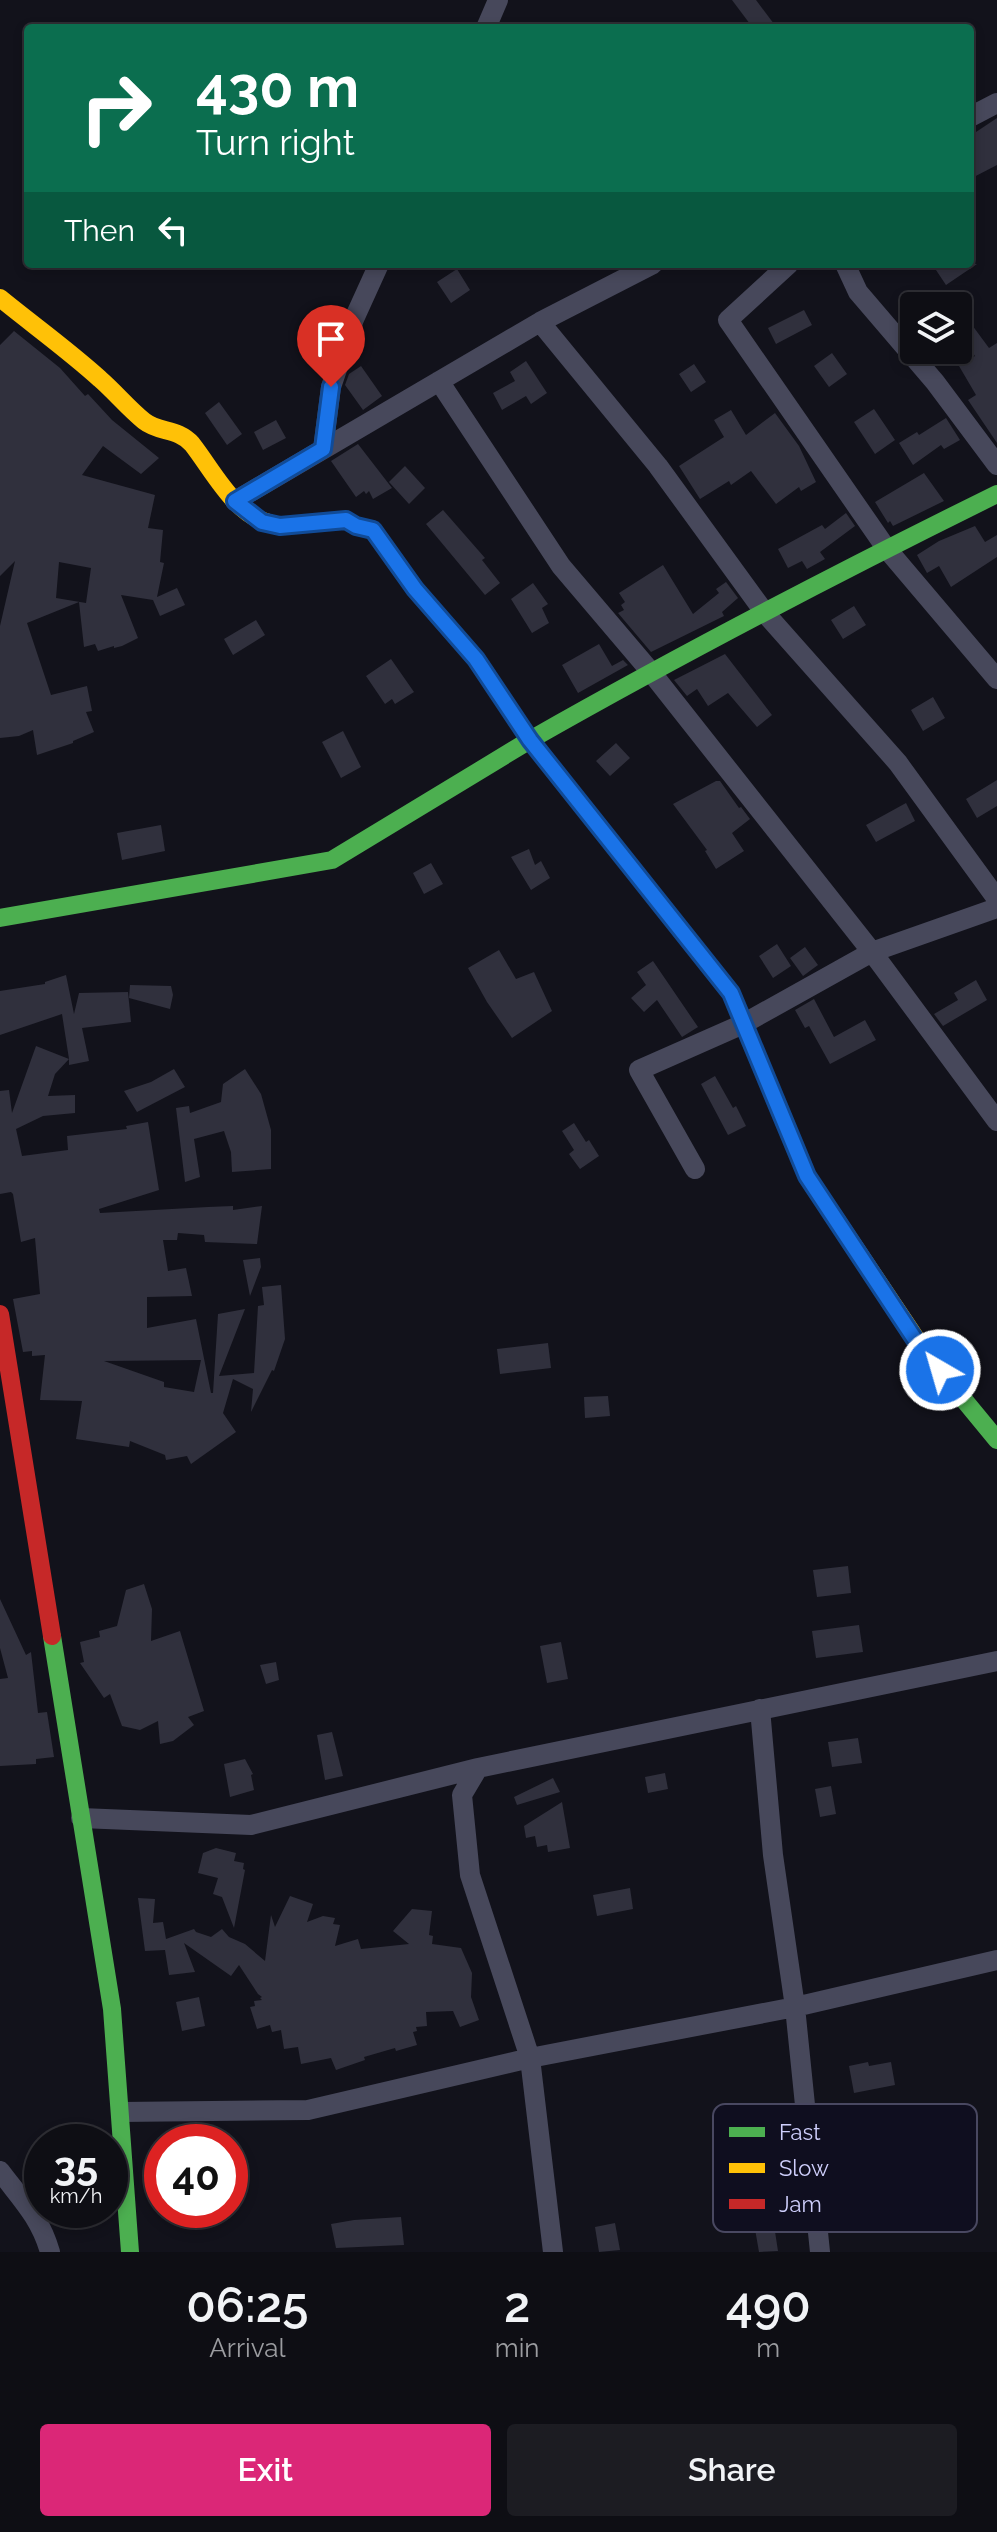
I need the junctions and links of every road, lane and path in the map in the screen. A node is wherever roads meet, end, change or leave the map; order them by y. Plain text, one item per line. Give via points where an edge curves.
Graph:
1 (498, 0) edge
2 (488, 24) edge
3 (997, 103) edge
4 (974, 115) edge
5 (377, 268) edge
6 (645, 268) edge
7 (785, 268) edge
8 (847, 268) edge
9 (0, 298) edge
10 (540, 322) junction
11 (439, 381) junction
12 (323, 449) junction
13 (997, 465) edge
14 (997, 494) edge
15 (235, 501) junction
16 (886, 548) junction
17 (765, 613) junction
18 (651, 672) junction
19 (997, 679) edge
20 (530, 740) junction
21 (997, 899) edge
22 (997, 908) edge
23 (0, 918) edge
24 (872, 952) junction
25 (743, 1024) junction
26 (997, 1121) edge
27 (695, 1169) dead end
28 (0, 1314) edge
29 (997, 1440) edge
30 (997, 1661) edge
31 (760, 1709) junction
32 (478, 1768) junction
33 (81, 1818) junction
34 (997, 1960) edge
35 (795, 2007) junction
36 (530, 2058) junction
37 (805, 2104) edge
38 (121, 2112) junction
39 (0, 2171) edge
40 (818, 2232) edge
41 (50, 2252) edge
42 (130, 2252) edge
43 (553, 2252) edge
44 (820, 2252) edge

1 - 2 street
3 - 4 street
5 - 12 street via 331,387
6 - 10 street
7 - 16 street via 728,320
8 - 13 street via 858,292
9 - 15 street via 146,423 189,441
10 - 11 street
10 - 17 street via 658,466
11 - 12 street
11 - 18 street via 561,566
12 - 15 street
14 - 16 street
15 - 20 street via 262,522 280,526 346,520 373,530 476,659
16 - 17 street
16 - 19 street
17 - 18 street
17 - 21 street via 898,763
18 - 20 street
18 - 24 street
20 - 23 street via 332,860
20 - 25 street via 731,993
22 - 24 street
24 - 25 street
24 - 26 street
25 - 27 street via 639,1070
25 - 29 street via 807,1176 920,1347
28 - 33 street
30 - 31 street
31 - 32 street
31 - 35 street via 773,1855
32 - 33 street via 251,1825
32 - 36 street via 462,1795 470,1875
33 - 38 street via 112,2009
34 - 35 street
35 - 36 street
35 - 37 street
36 - 38 street via 308,2110
36 - 43 street
38 - 42 street
39 - 41 street via 28,2204
40 - 44 street

